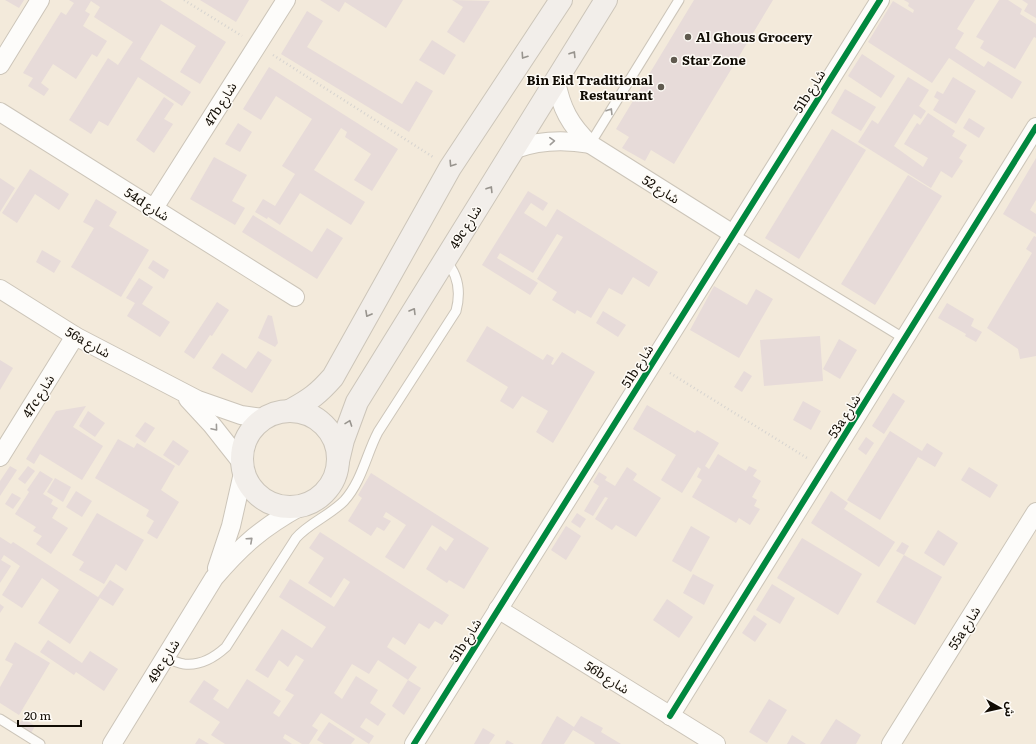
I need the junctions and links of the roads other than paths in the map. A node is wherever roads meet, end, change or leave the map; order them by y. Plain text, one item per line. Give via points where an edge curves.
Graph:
1 (40, 0) edge
2 (286, 0) edge
3 (561, 0) edge
4 (606, 0) edge
5 (679, 0) edge
6 (880, 0) edge
7 (0, 65) edge
8 (556, 81) junction
9 (0, 112) edge
10 (1036, 127) edge
11 (590, 144) junction
12 (515, 149) junction
13 (154, 208) junction
14 (733, 234) junction
15 (444, 260) junction
16 (0, 289) edge
17 (295, 297) dead end
18 (76, 336) junction
19 (904, 339) junction
20 (179, 390) junction
21 (291, 410) junction
22 (262, 418) junction
23 (0, 457) edge
24 (338, 460) junction
25 (242, 468) junction
26 (300, 506) junction
27 (1036, 512) edge
28 (214, 578) junction
29 (498, 609) junction
30 (166, 658) junction
31 (670, 716) junction
32 (0, 719) edge
33 (40, 744) edge
34 (112, 744) edge
35 (414, 744) edge
36 (716, 744) edge
37 (891, 744) edge

1 - 7 street
2 - 13 street, 47b شارع
3 -> 21 street via 450,168 333,377 309,401
8 -> 4 street, 49c شارع
11 -> 5 lane
6 - 14 street, 51b شارع
8 - 11 street, شارع 52 via 567,116
8 - 12 street, 49c شارع
9 - 13 street, 54d شارع
10 - 19 street, 53a شارع
12 -> 11 street, شارع 52 via 529,144 560,140
11 - 14 street, شارع 52
15 -> 12 street, 49c شارع
13 - 17 street, 54d شارع
14 - 19 lane
14 - 29 street, 51b شارع
24 -> 15 street, 49c شارع via 357,402
15 - 30 lane via 451,267 458,284 456,311 378,432 353,490 332,512 309,526 296,538 226,647 211,658 194,663 184,664
16 - 18 street, 56a شارع
18 - 20 street, 56a شارع
18 - 23 street, 47c شارع
19 - 31 street, 53a شارع
20 - 22 street, 56a شارع via 219,408
20 -> 25 street, 56a شارع via 212,425
21 - 22 street
21 - 24 street via 315,417 325,426 337,448
22 - 25 street via 246,438 242,450
24 - 26 street via 331,484 318,498
25 - 26 street via 248,483 265,501 282,506
25 - 28 street, 49c شارع via 231,526
28 -> 26 street, 49c شارع via 253,537
27 - 37 street, 55a شارع
28 - 30 street, 49c شارع
29 - 31 street, 56b شارع
29 - 35 street, 51b شارع
30 - 34 street, 49c شارع
31 - 36 street, 56b شارع
32 - 33 lane

